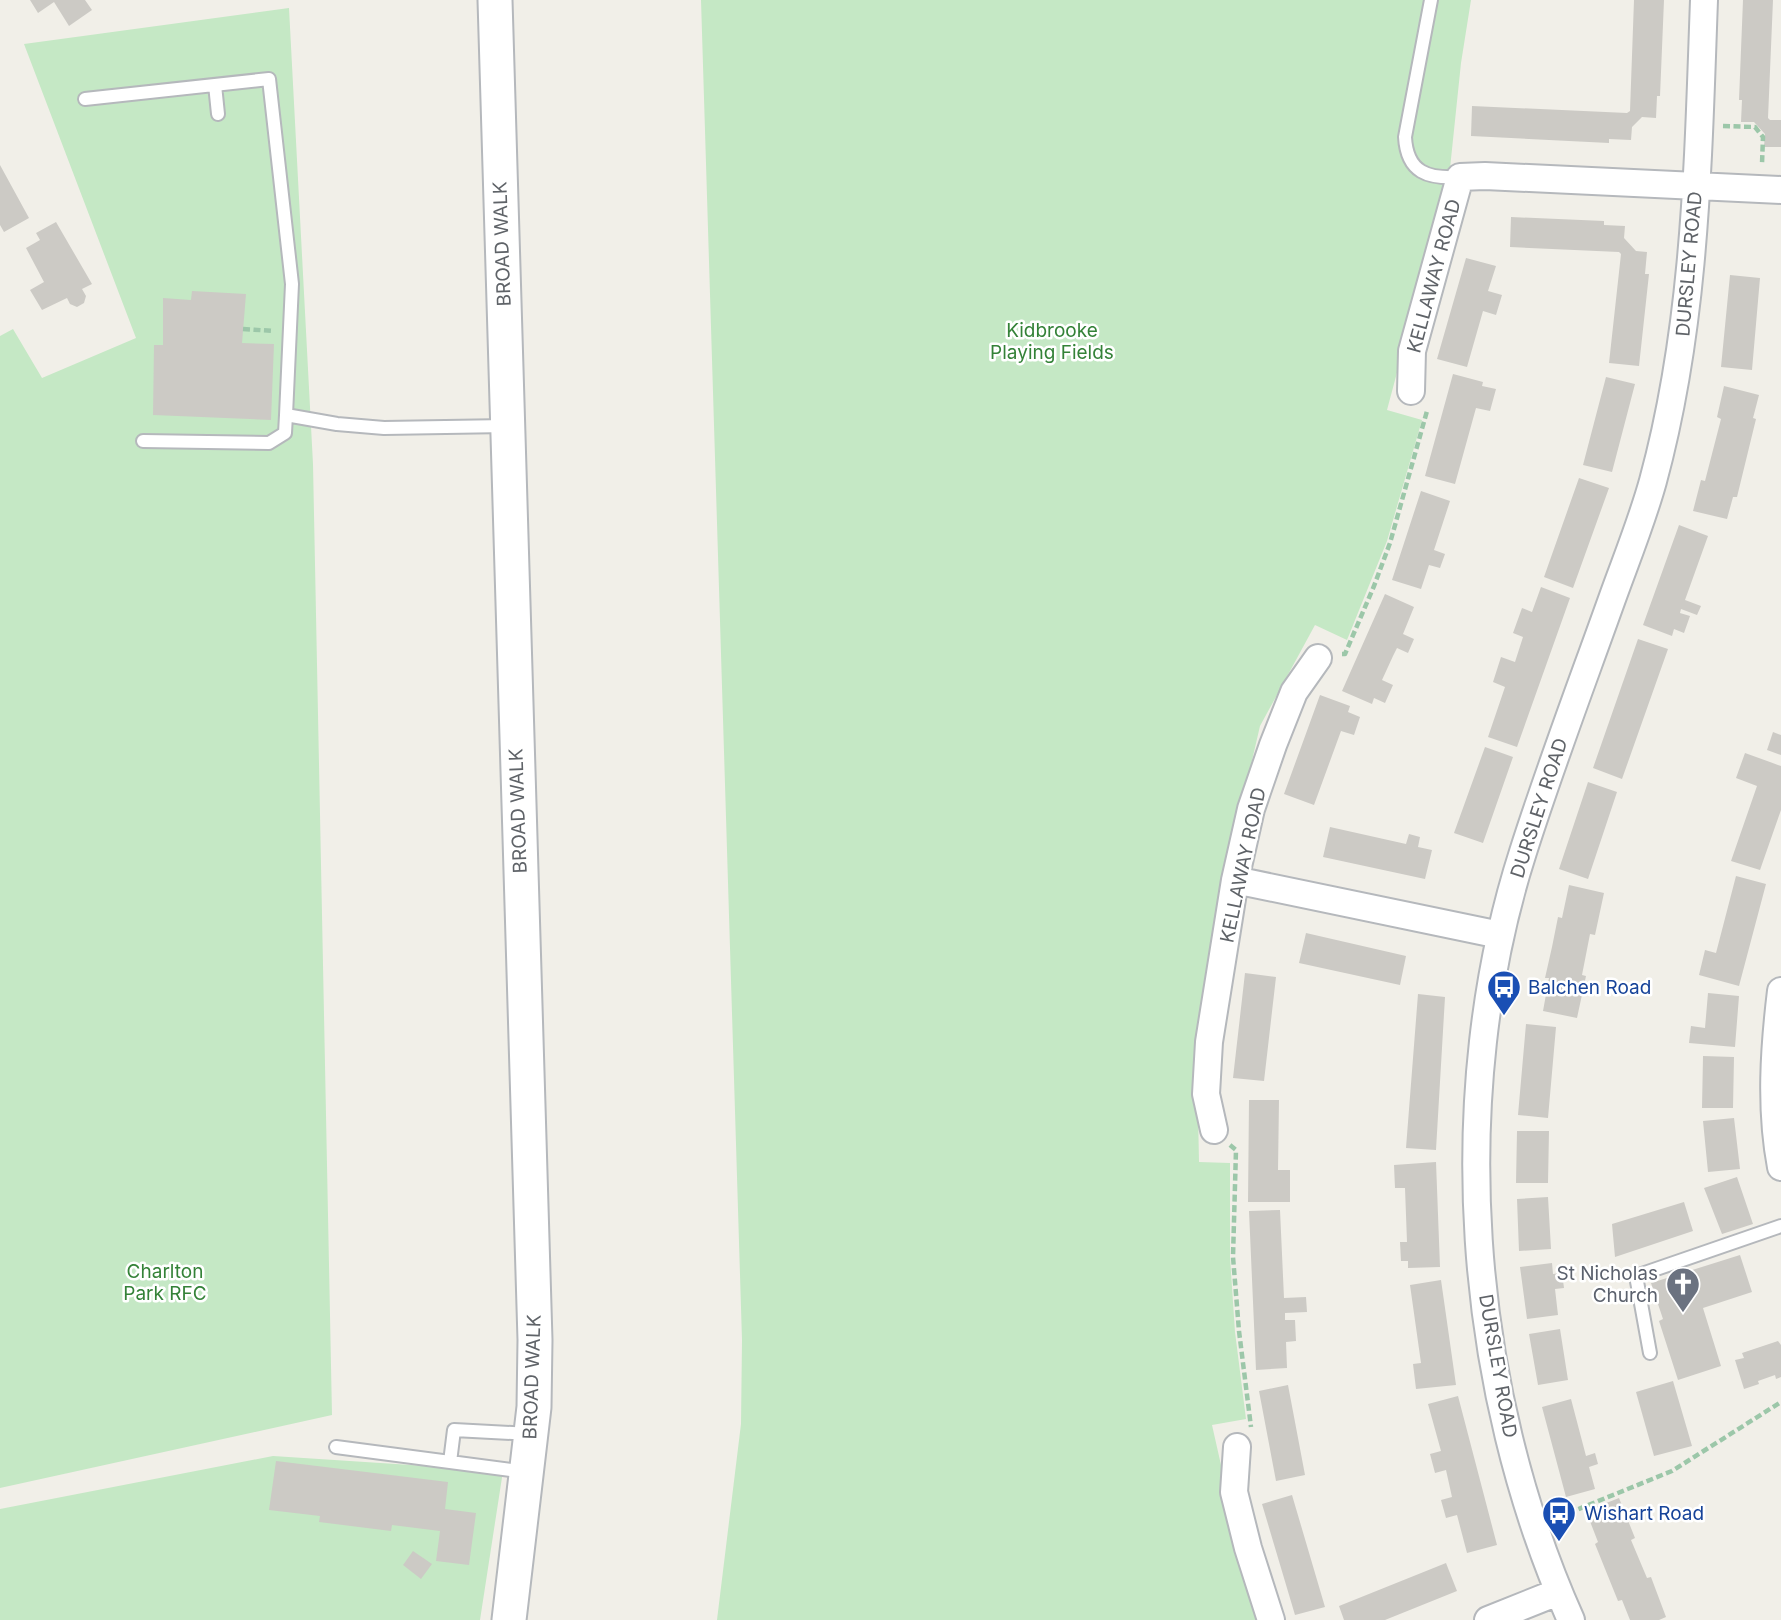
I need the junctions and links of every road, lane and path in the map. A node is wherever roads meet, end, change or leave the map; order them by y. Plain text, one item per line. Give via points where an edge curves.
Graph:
1 (495, 0) edge
2 (1431, 0) edge
3 (1704, 0) edge
4 (215, 85) junction
5 (85, 99) dead end
6 (218, 114) dead end
7 (1699, 125) junction
8 (1460, 177) junction
9 (1697, 187) junction
10 (1771, 190) edge
11 (243, 329) dead end
12 (289, 331) junction
13 (1411, 391) joint
14 (286, 415) junction
15 (507, 426) junction
16 (143, 442) dead end
17 (1318, 657) joint
18 (1236, 880) junction
19 (1500, 935) junction
20 (1781, 991) edge
21 (1214, 1130) joint
22 (1781, 1167) edge
23 (1781, 1226) edge
24 (1650, 1353) dead end
25 (1781, 1402) edge
26 (531, 1434) junction
27 (336, 1447) dead end
28 (1237, 1447) joint
29 (450, 1462) junction
30 (527, 1472) junction
31 (1534, 1527) junction
32 (1558, 1592) junction
33 (509, 1620) edge
34 (1271, 1620) edge
35 (1488, 1620) edge
36 (1571, 1620) edge

1 - 15 street, BROAD WALK
2 - 8 lane via 1406,152 1420,172
3 - 7 street, DURSLEY ROAD
4 - 5 lane
4 - 6 lane
4 - 12 lane via 269,79 292,284
7 - 9 street, DURSLEY ROAD
7 - 10 path via 1755,127 1763,138
8 - 9 street, KELLAWAY ROAD
8 - 13 street, KELLAWAY ROAD via 1412,351
9 - 10 street, KELLAWAY ROAD
9 - 19 street, DURSLEY ROAD via 1685,329 1652,484 1522,854
11 - 12 path
12 - 14 lane
13 - 17 path via 1428,412 1390,543 1345,654
14 - 15 lane via 384,428
14 - 16 lane via 285,433 269,443
15 - 26 street, BROAD WALK via 535,1340
17 - 18 street, KELLAWAY ROAD via 1294,692 1273,745 1251,809
18 - 19 street
18 - 21 street, KELLAWAY ROAD via 1209,1042 1206,1094
19 - 31 street, DURSLEY ROAD via 1479,1091 1479,1250 1496,1371
20 - 22 street via 1774,1103
21 - 28 path via 1236,1150 1233,1257 1252,1429
23 - 24 lane via 1636,1276
25 - 31 path via 1672,1471
26 - 29 lane via 454,1430
26 - 30 street, BROAD WALK
27 - 29 lane
28 - 34 street via 1234,1492
29 - 30 lane
30 - 33 street, BROAD WALK
31 - 32 street, DURSLEY ROAD
32 - 35 street
32 - 36 street, DURSLEY ROAD

